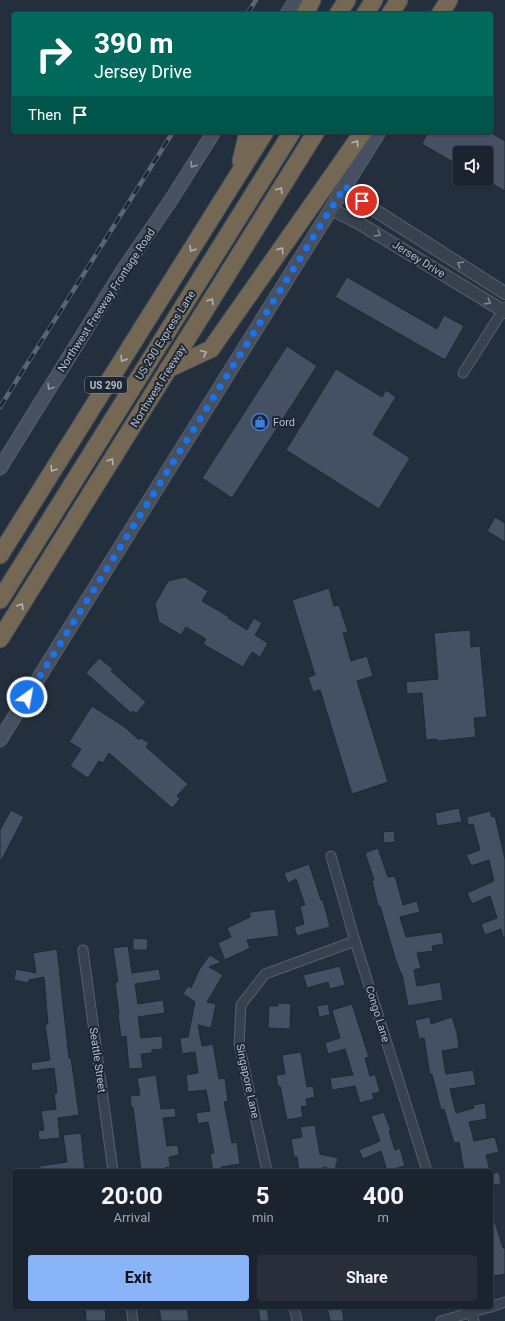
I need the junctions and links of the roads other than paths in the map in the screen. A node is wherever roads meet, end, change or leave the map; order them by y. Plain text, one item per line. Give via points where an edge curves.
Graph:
1 (296, 0) edge
2 (312, 0) edge
3 (347, 0) edge
4 (374, 0) edge
5 (399, 0) edge
6 (449, 0) edge
7 (456, 0) edge
8 (288, 12) edge
9 (306, 12) edge
10 (339, 12) edge
11 (366, 12) edge
12 (391, 12) edge
13 (441, 12) edge
14 (449, 12) edge
15 (213, 134) edge
16 (248, 134) edge
17 (263, 134) edge
18 (291, 134) edge
19 (315, 134) edge
20 (362, 134) edge
21 (378, 134) edge
22 (237, 177) junction
23 (345, 186) junction
24 (331, 209) junction
25 (505, 293) edge
26 (504, 310) edge
27 (168, 369) junction
28 (463, 373) dead end
29 (0, 468) edge
30 (0, 555) edge
31 (0, 600) edge
32 (0, 639) edge
33 (0, 740) edge
34 (331, 856) dead end
35 (355, 941) junction
36 (83, 950) dead end
37 (113, 1169) edge
38 (267, 1169) edge
39 (426, 1169) edge
40 (505, 1302) edge
41 (493, 1306) edge
42 (131, 1309) edge
43 (294, 1309) edge
44 (486, 1309) edge
45 (472, 1314) edge
46 (133, 1321) edge
47 (297, 1321) edge
48 (441, 1321) edge

1 - 8 main road
2 - 9 highway
3 - 10 highway
4 - 11 highway
5 - 12 highway
6 - 13 highway
7 - 14 main road
15 -> 29 main road, Northwest Freeway Frontage Road via 123,270
16 - 22 highway
17 - 22 highway, US 290
18 - 31 highway, US 290 Express Lane
27 -> 19 highway, Northwest Freeway
27 -> 20 highway via 211,349
21 - 23 main road
22 -> 30 highway, US 290
23 - 24 main road
25 -> 23 street, Jersey Drive via 368,206
24 -> 26 street, Jersey Drive via 359,223
24 - 33 main road
26 - 28 street
32 -> 27 highway, Northwest Freeway
34 - 35 street, Congo Lane
35 - 38 street, Singapore Lane via 265,974 241,1005 239,1044
35 - 39 street, Congo Lane
36 - 37 street, Seattle Street
40 - 41 street
42 - 46 street
43 - 47 street
44 - 45 street
45 - 48 street

